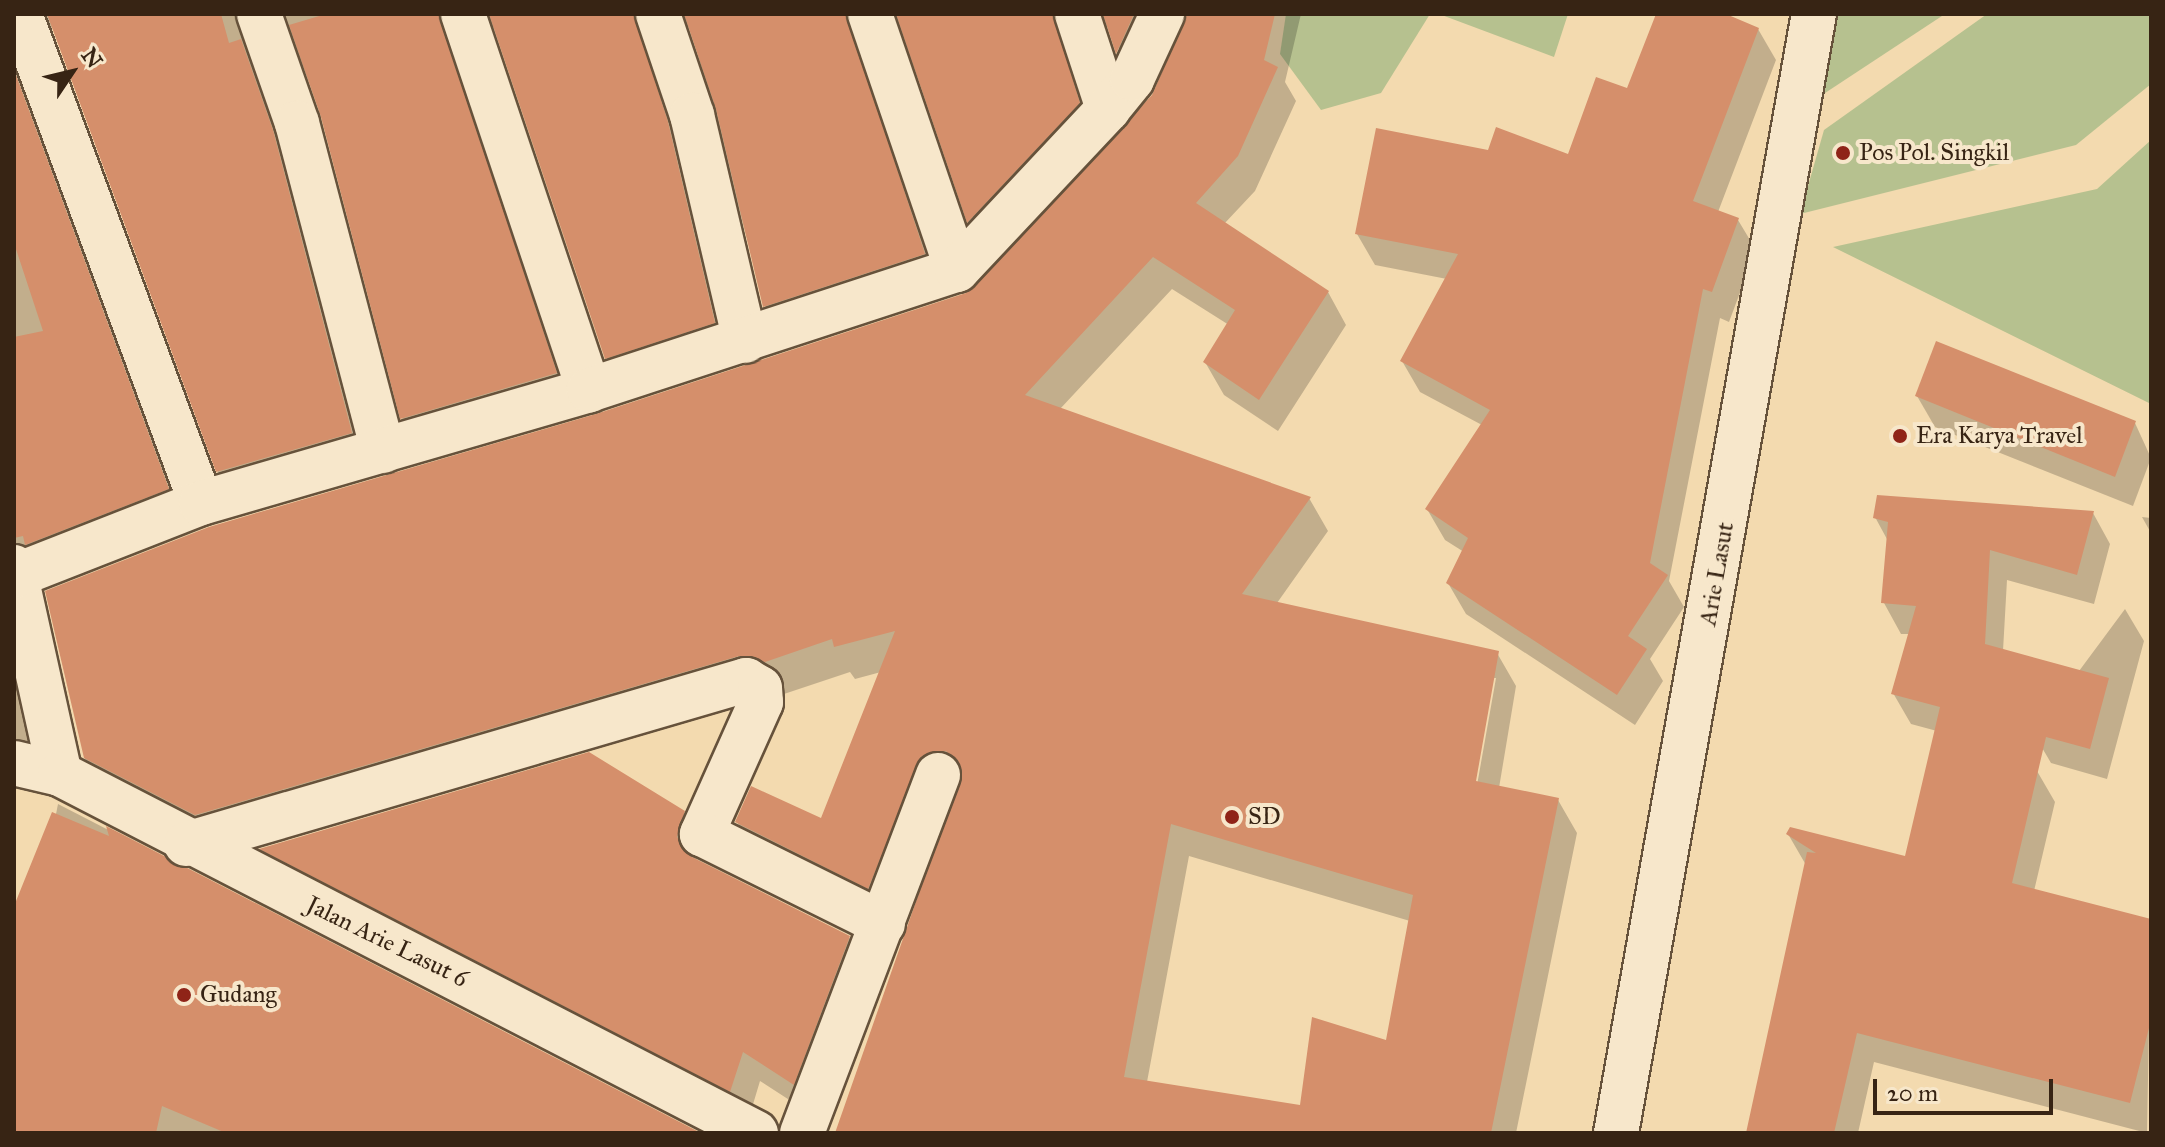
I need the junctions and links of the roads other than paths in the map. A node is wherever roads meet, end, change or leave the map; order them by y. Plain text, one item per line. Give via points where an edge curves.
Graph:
1 (20, 14) edge
2 (259, 14) edge
3 (463, 14) edge
4 (658, 14) edge
5 (870, 14) edge
6 (1077, 14) edge
7 (1162, 14) edge
8 (1814, 14) edge
9 (1108, 109) junction
10 (957, 270) junction
11 (745, 341) junction
12 (589, 390) junction
13 (383, 451) junction
14 (201, 503) junction
15 (15, 571) edge
16 (14, 763) edge
17 (60, 774) junction
18 (938, 775) dead end
19 (186, 844) junction
20 (883, 924) junction
21 (756, 1133) edge
22 (802, 1133) edge
23 (1616, 1133) edge

1 - 14 street
2 - 13 street via 297,123
3 - 12 street
4 - 11 street via 692,115
5 - 10 street
6 - 9 street
7 - 9 street via 1144,57
8 - 23 street, Arie Lasut
9 - 10 street
10 - 11 street
11 - 12 street
12 - 13 street
13 - 14 street
14 - 15 street
15 - 17 street
16 - 17 street, Jalan Arie Lasut 6
17 - 19 street, Jalan Arie Lasut 6
18 - 20 street
19 - 20 street via 746,680 760,688 761,702 702,834
19 - 21 street, Jalan Arie Lasut 6
20 - 22 street

